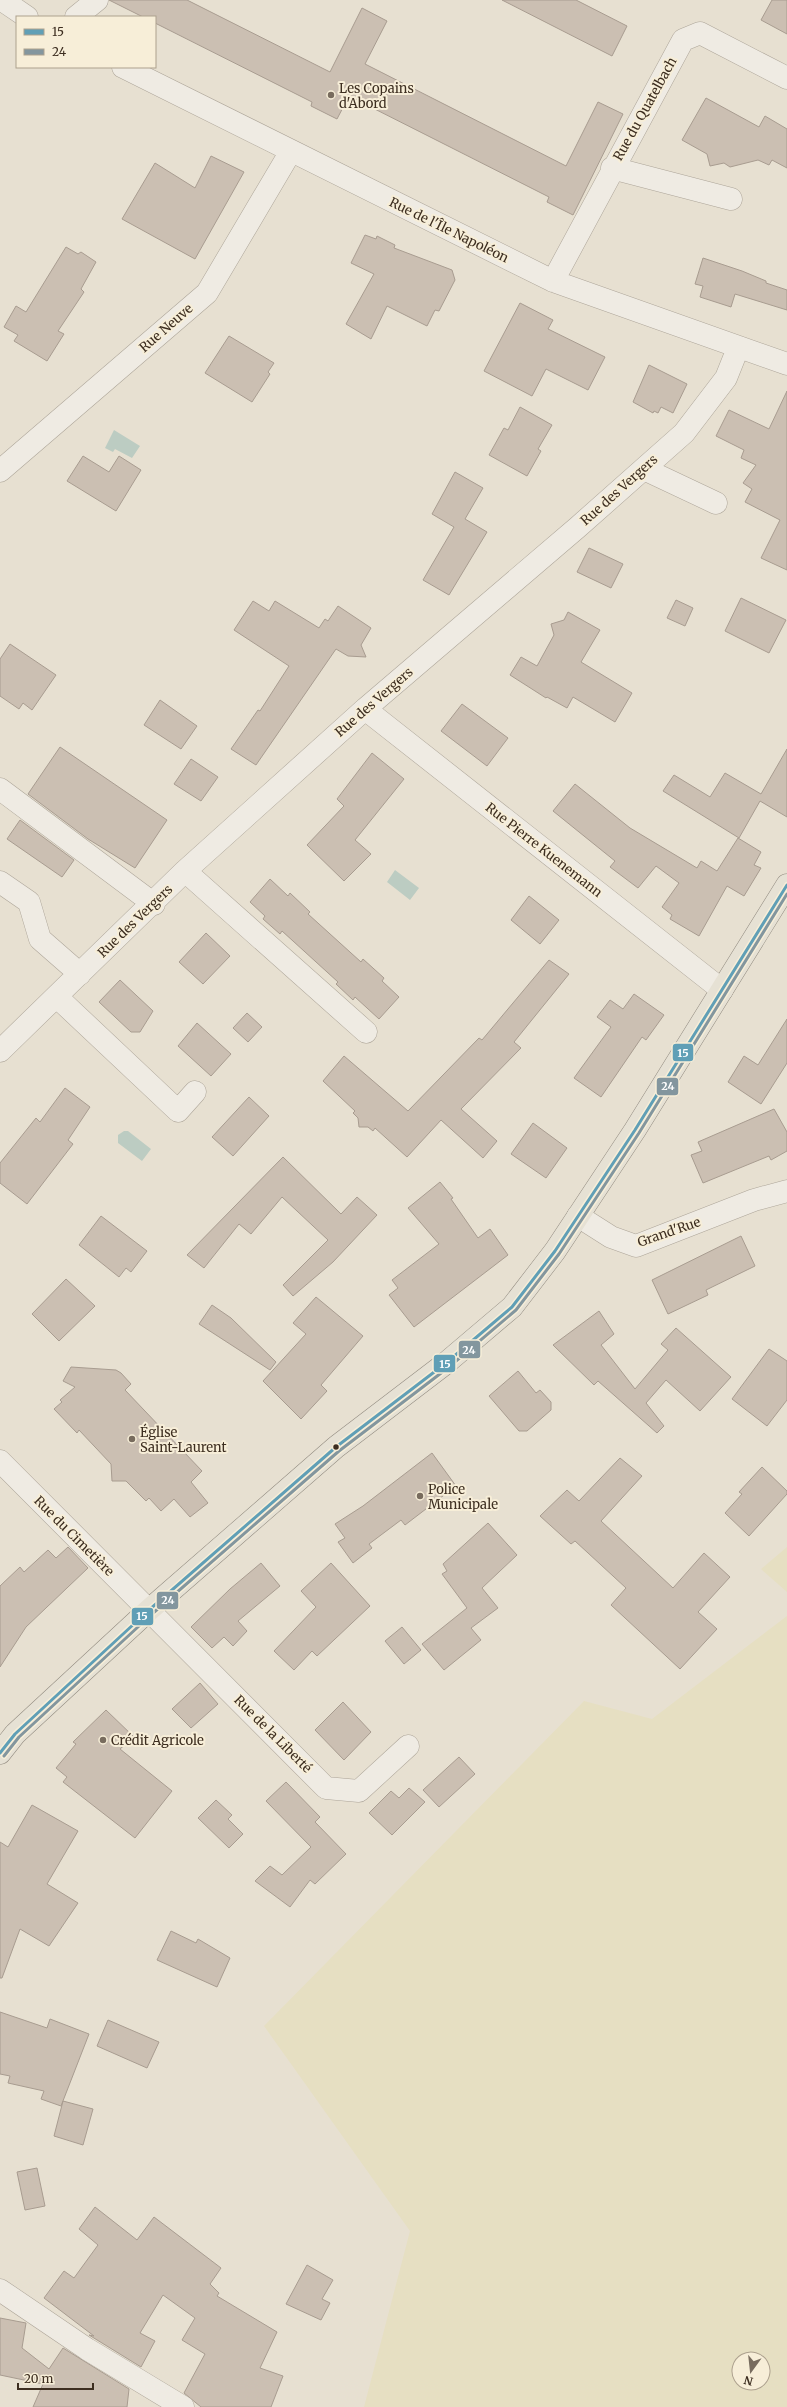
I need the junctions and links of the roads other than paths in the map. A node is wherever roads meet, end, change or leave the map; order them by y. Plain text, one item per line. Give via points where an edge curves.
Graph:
1 (97, 0) edge
2 (4, 1) edge
3 (26, 16) edge
4 (77, 16) edge
5 (125, 68) edge
6 (787, 78) edge
7 (292, 151) junction
8 (612, 168) junction
9 (731, 199) dead end
10 (553, 281) junction
11 (738, 348) junction
12 (787, 364) edge
13 (644, 469) junction
14 (0, 471) edge
15 (716, 503) dead end
16 (365, 709) junction
17 (0, 789) edge
18 (185, 872) junction
19 (0, 882) edge
20 (787, 885) edge
21 (154, 904) junction
22 (80, 974) junction
23 (722, 990) junction
24 (57, 997) junction
25 (366, 1032) dead end
26 (0, 1051) edge
27 (195, 1092) dead end
28 (787, 1191) edge
29 (578, 1216) junction
30 (0, 1461) edge
31 (149, 1610) junction
32 (408, 1746) dead end
33 (0, 1753) edge
34 (0, 2291) edge
35 (183, 2407) edge

1 - 4 street
2 - 3 street
5 - 7 street, Rue de l'Île Napoléon
6 - 8 street, Rue du Quatelbach via 700,33 683,40
7 - 10 street, Rue de l'Île Napoléon
7 - 14 street, Rue Neuve via 207,293
8 - 9 street
8 - 10 street, Rue du Quatelbach
10 - 11 street, Rue de l'Île Napoléon
11 - 12 street, Rue de l'Île Napoléon
11 - 13 street, Rue des Vergers via 726,378 684,433
13 - 15 street
13 - 16 street, Rue des Vergers
16 - 18 street, Rue des Vergers
16 - 23 street, Rue Pierre Kuenemann
17 - 21 street
18 - 21 street, Rue des Vergers
18 - 25 street
19 - 22 street via 29,902 40,939
20 - 23 main road
21 - 22 street, Rue des Vergers
22 - 24 street, Rue des Vergers
23 - 29 main road
24 - 26 street, Rue des Vergers
24 - 27 street via 178,1111
28 - 29 street, Grand'Rue via 754,1200 636,1246 611,1238
29 - 31 main road via 512,1307 446,1363 336,1448
30 - 31 street, Rue du Cimetière
31 - 32 street, Rue de la Liberté via 326,1788 359,1791
31 - 33 main road via 15,1734
34 - 35 street via 87,2349

